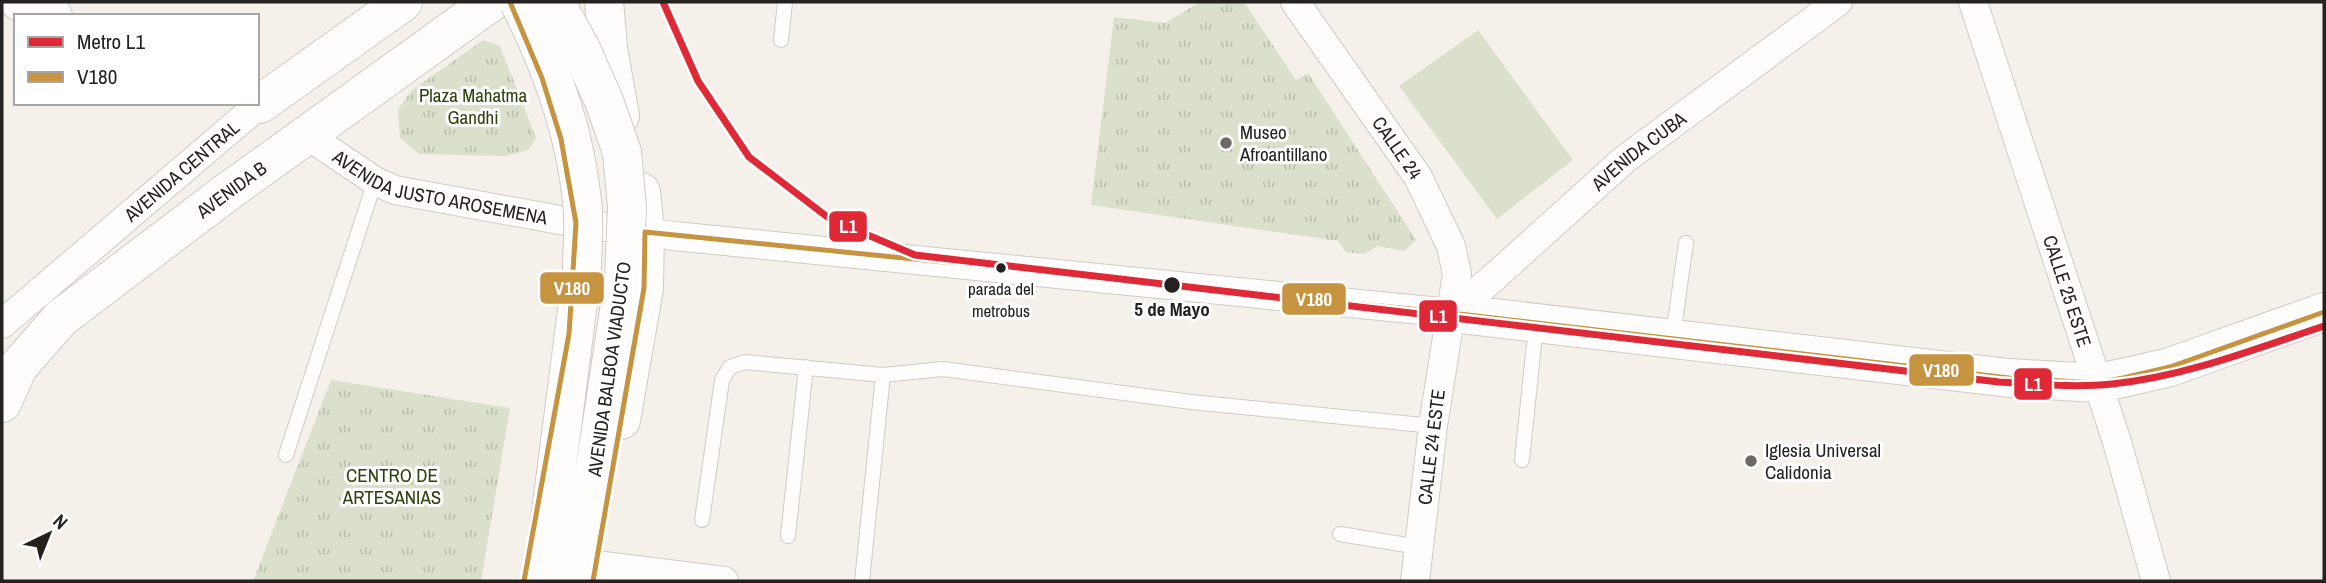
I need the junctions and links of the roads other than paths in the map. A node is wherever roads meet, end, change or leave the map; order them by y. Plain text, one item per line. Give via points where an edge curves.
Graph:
1 (19, 2) edge
2 (491, 2) edge
3 (510, 2) edge
4 (519, 2) edge
5 (555, 2) edge
6 (567, 2) edge
7 (604, 2) edge
8 (785, 2) edge
9 (1295, 2) edge
10 (1838, 2) edge
11 (1973, 2) edge
12 (395, 5) edge
13 (48, 14) edge
14 (781, 40) dead end
15 (259, 103) edge
16 (257, 105) edge
17 (620, 116) junction
18 (308, 136) junction
19 (375, 181) junction
20 (576, 223) junction
21 (645, 232) junction
22 (1686, 243) dead end
23 (2324, 312) edge
24 (1451, 313) junction
25 (2, 324) edge
26 (1536, 324) junction
27 (1672, 341) junction
28 (806, 367) junction
29 (883, 375) junction
30 (2097, 383) junction
31 (2, 403) edge
32 (1433, 426) junction
33 (286, 456) dead end
34 (1522, 460) dead end
35 (702, 520) dead end
36 (1340, 534) dead end
37 (788, 536) dead end
38 (1419, 547) junction
39 (589, 576) edge
40 (524, 581) edge
41 (542, 581) edge
42 (724, 581) edge
43 (862, 581) edge
44 (1415, 581) edge
45 (2156, 581) edge

1 - 13 main road
2 - 18 main road, AVENIDA B
3 - 20 main road via 557,127
4 - 41 main road, AVENIDA BALBOA VIADUCTO, bridge via 558,91 583,204 582,272
5 - 39 main road, AVENIDA BALBOA VIADUCTO, bridge via 581,49 622,152 627,207 624,278
6 - 17 main road
7 - 17 main road
8 - 14 lane
9 - 24 street, CALLE 24 via 1418,177 1451,246 1457,274
10 - 24 street, AVENIDA CUBA via 1625,159
11 - 30 street, CALLE 25 ESTE
12 - 15 main road, AVENIDA CENTRAL
15 - 18 main road
16 - 25 street, AVENIDA CENTRAL
17 - 21 main road via 641,191
18 - 19 street, AVENIDA JUSTO AROSEMENA
18 - 31 main road, AVENIDA B via 61,318 18,367
19 - 20 street, AVENIDA JUSTO AROSEMENA via 395,190
19 - 33 lane
20 - 21 street, AVENIDA JUSTO AROSEMENA
20 - 40 main road via 569,334
21 - 24 street, AVENIDA JUSTO AROSEMENA
21 - 39 main road via 644,288
22 - 27 lane
23 - 30 main road, AVENIDA JUSTO AROSEMENA via 2170,368
24 - 26 main road, AVENIDA JUSTO AROSEMENA
24 - 32 street, CALLE 24 ESTE
26 - 27 main road, AVENIDA JUSTO AROSEMENA
26 - 34 lane
27 - 30 main road, AVENIDA JUSTO AROSEMENA via 2009,378
28 - 29 lane
28 - 35 lane via 745,362 730,367 722,380
28 - 37 lane
29 - 32 lane via 943,369 1191,402
29 - 43 lane
30 - 45 street, CALLE 25 ESTE
32 - 38 street, CALLE 24 ESTE
36 - 38 lane
38 - 44 street, CALLE 24 ESTE
39 - 42 street

